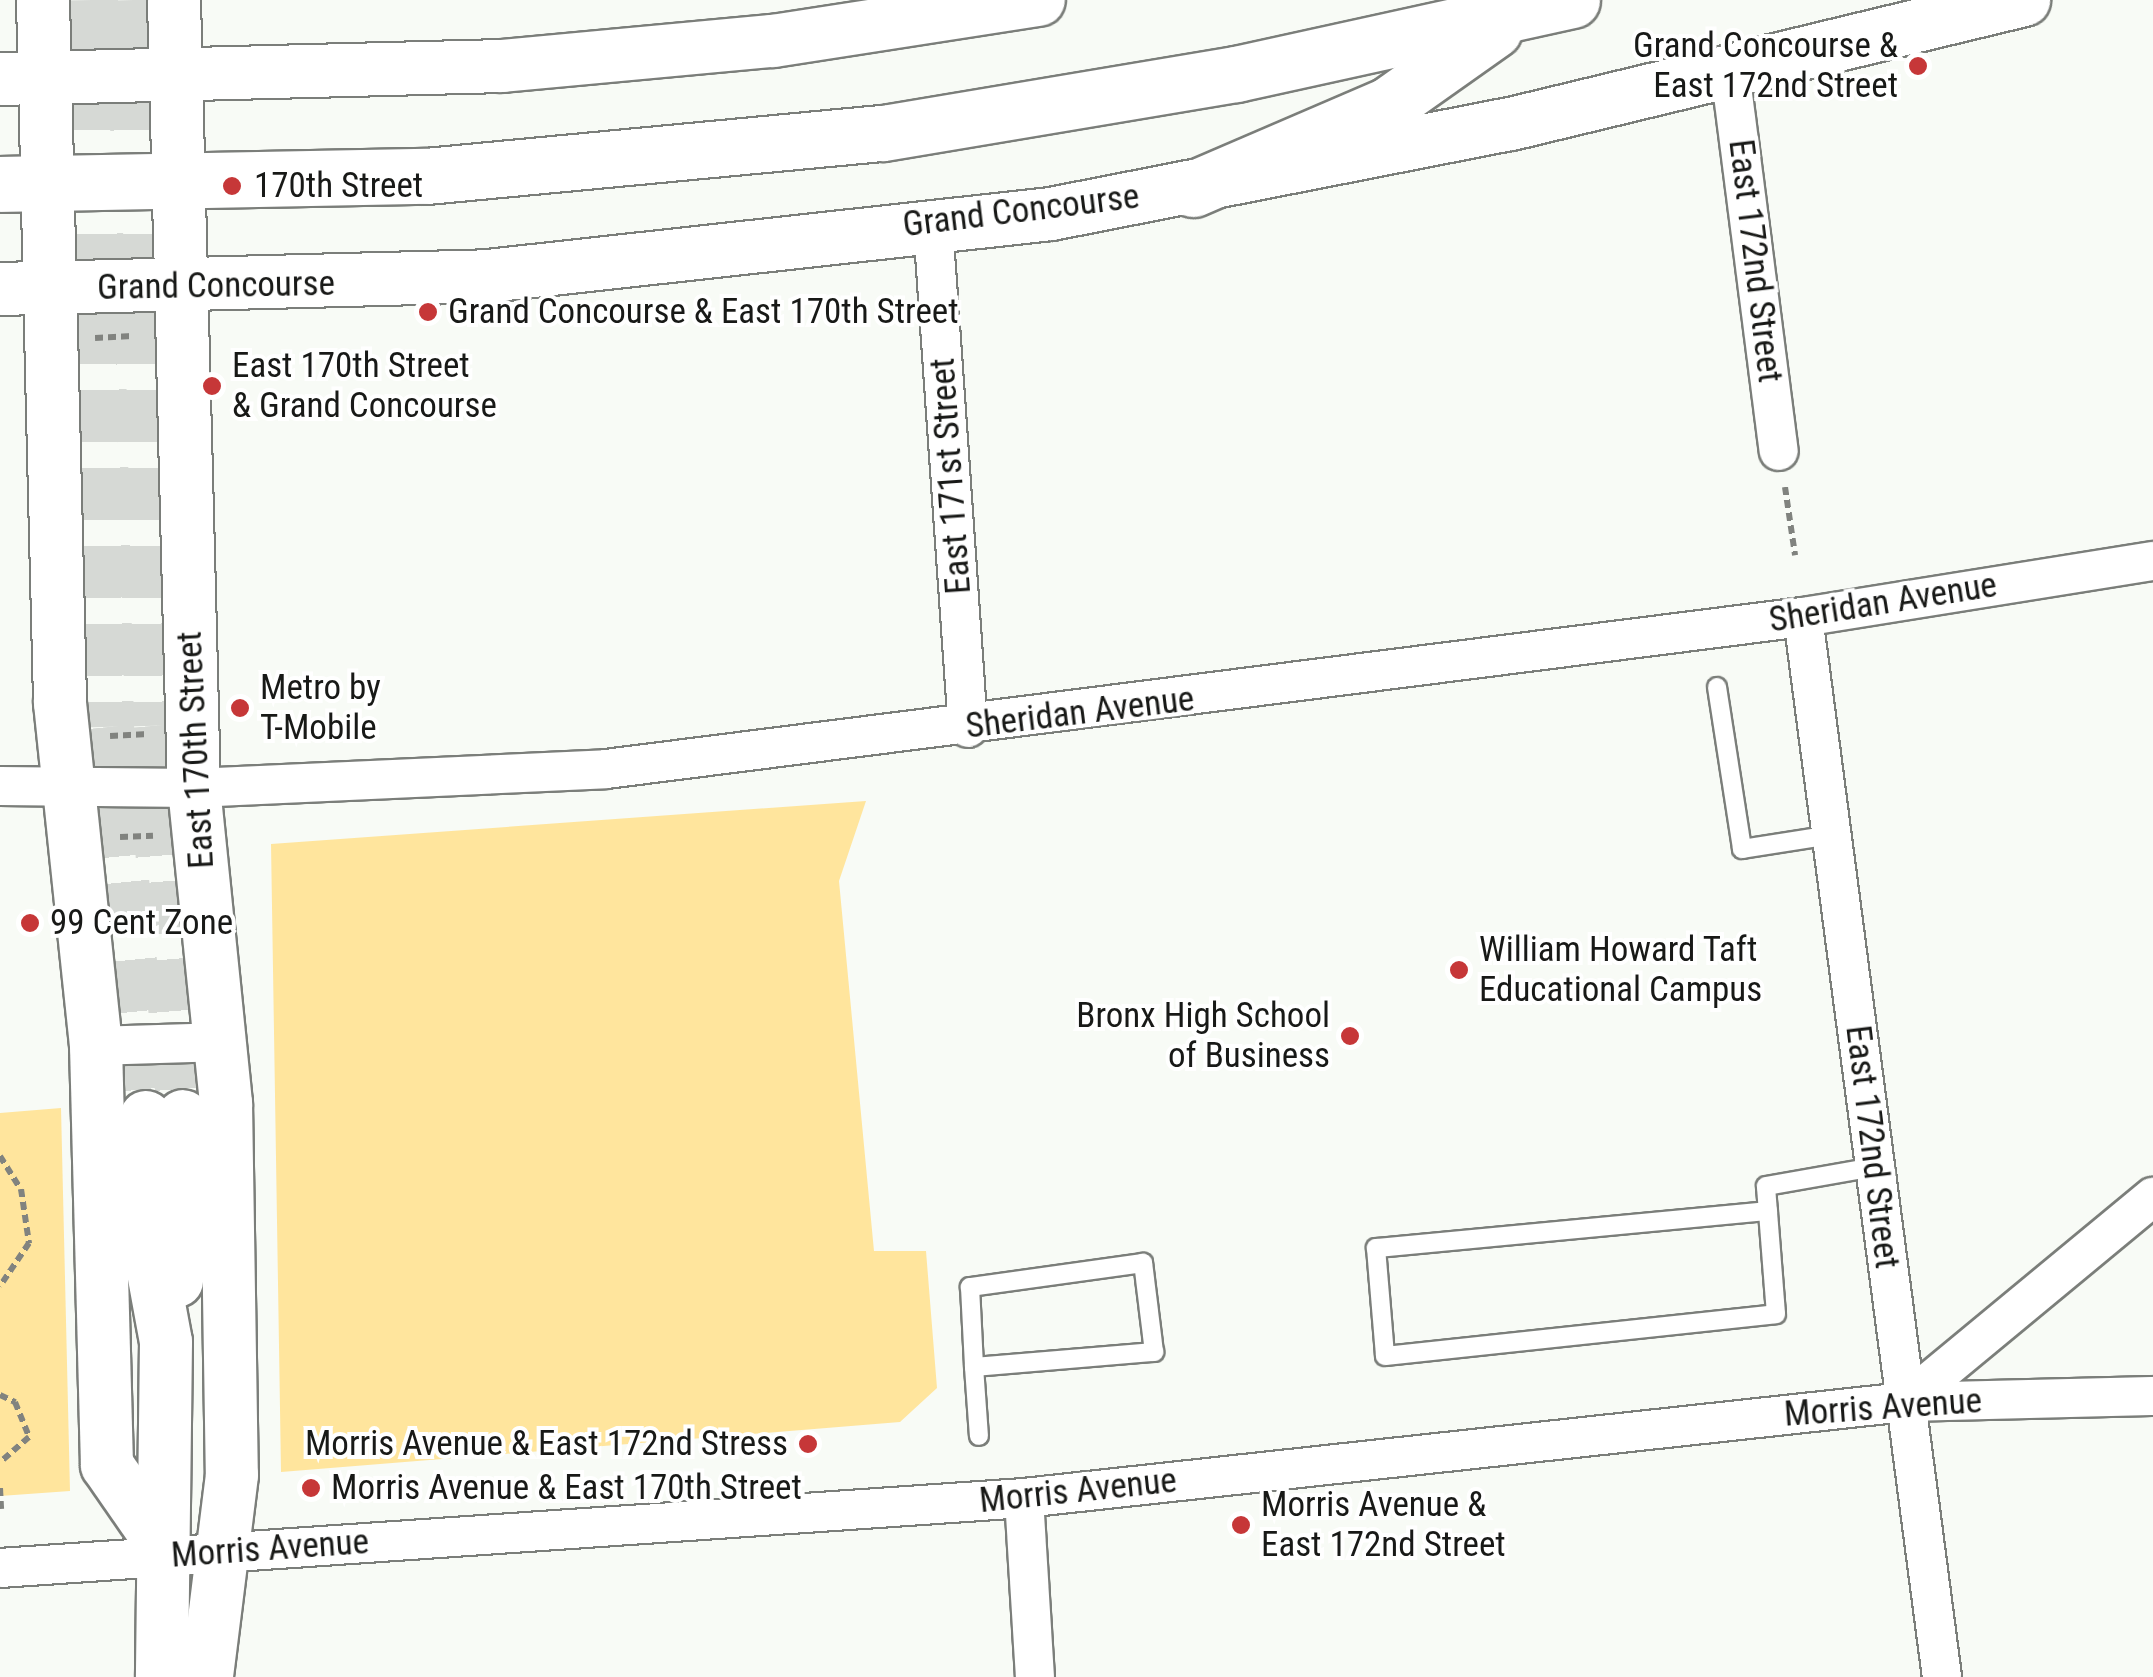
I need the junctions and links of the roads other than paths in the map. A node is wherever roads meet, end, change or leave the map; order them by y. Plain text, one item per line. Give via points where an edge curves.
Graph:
1 (43, 0) edge
2 (174, 0) edge
3 (1039, 0) edge
4 (1572, 0) edge
5 (2024, 0) edge
6 (917, 10) edge
7 (1518, 13) junction
8 (1730, 70) junction
9 (22, 79) edge
10 (176, 79) junction
11 (23, 184) edge
12 (178, 184) junction
13 (1193, 189) junction
14 (933, 225) junction
15 (180, 287) junction
16 (25, 289) edge
17 (1779, 451) dead end
18 (2153, 561) edge
19 (1803, 616) junction
20 (1716, 687) dead end
21 (968, 728) junction
22 (0, 786) edge
23 (67, 787) junction
24 (194, 788) junction
25 (1831, 835) junction
26 (222, 1042) junction
27 (96, 1046) junction
28 (165, 1116) tunnel mouth
29 (1874, 1167) junction
30 (2153, 1197) edge
31 (1768, 1211) junction
32 (974, 1367) junction
33 (2153, 1396) edge
34 (1905, 1402) junction
35 (979, 1436) dead end
36 (1024, 1498) junction
37 (226, 1553) junction
38 (170, 1556) junction
39 (0, 1568) edge
40 (162, 1677) edge
41 (206, 1677) edge
42 (1036, 1677) edge
43 (1942, 1677) edge

1 - 9 street
2 - 10 street, East 170th Street
3 - 6 street
4 - 7 main road
5 - 8 street, Grand Concourse
6 - 10 street via 502,66
7 - 12 main road via 1180,85 883,133 527,169
7 - 13 main road via 1388,104
8 - 13 street, Grand Concourse
8 - 17 street, East 172nd Street
9 - 10 street
9 - 11 street
10 - 12 street, East 170th Street
11 - 12 main road
11 - 16 street
12 - 15 street, East 170th Street
13 - 14 street, Grand Concourse
14 - 15 street, Grand Concourse via 562,270
14 - 21 street, East 171st Street
15 - 16 street, Grand Concourse
15 - 24 street, East 170th Street
16 - 23 street
18 - 19 street, Sheridan Avenue
19 - 21 street, Sheridan Avenue
19 - 25 street, East 172nd Street
20 - 25 lane via 1742,849
21 - 24 street, Sheridan Avenue via 606,769
22 - 23 street, Sheridan Avenue
23 - 24 street, Sheridan Avenue
23 - 27 street
24 - 26 street, East 170th Street
25 - 29 street, East 172nd Street
26 - 27 street
26 - 37 street, East 170th Street
27 - 38 street via 106,1466
28 - 38 street via 186,1196 166,1342
29 - 31 lane via 1766,1186
29 - 34 street, East 172nd Street
30 - 34 street
31 - 31 lane via 1776,1314 1384,1356 1376,1248
32 - 32 lane via 1154,1352 1143,1262 970,1288
32 - 35 lane
33 - 34 street, Morris Avenue
34 - 36 street, Morris Avenue
34 - 43 street, East 172nd Street
36 - 37 street, Morris Avenue
36 - 42 street
37 - 38 street, Morris Avenue
37 - 41 street, East 170th Street
38 - 39 street, Morris Avenue
38 - 40 street

